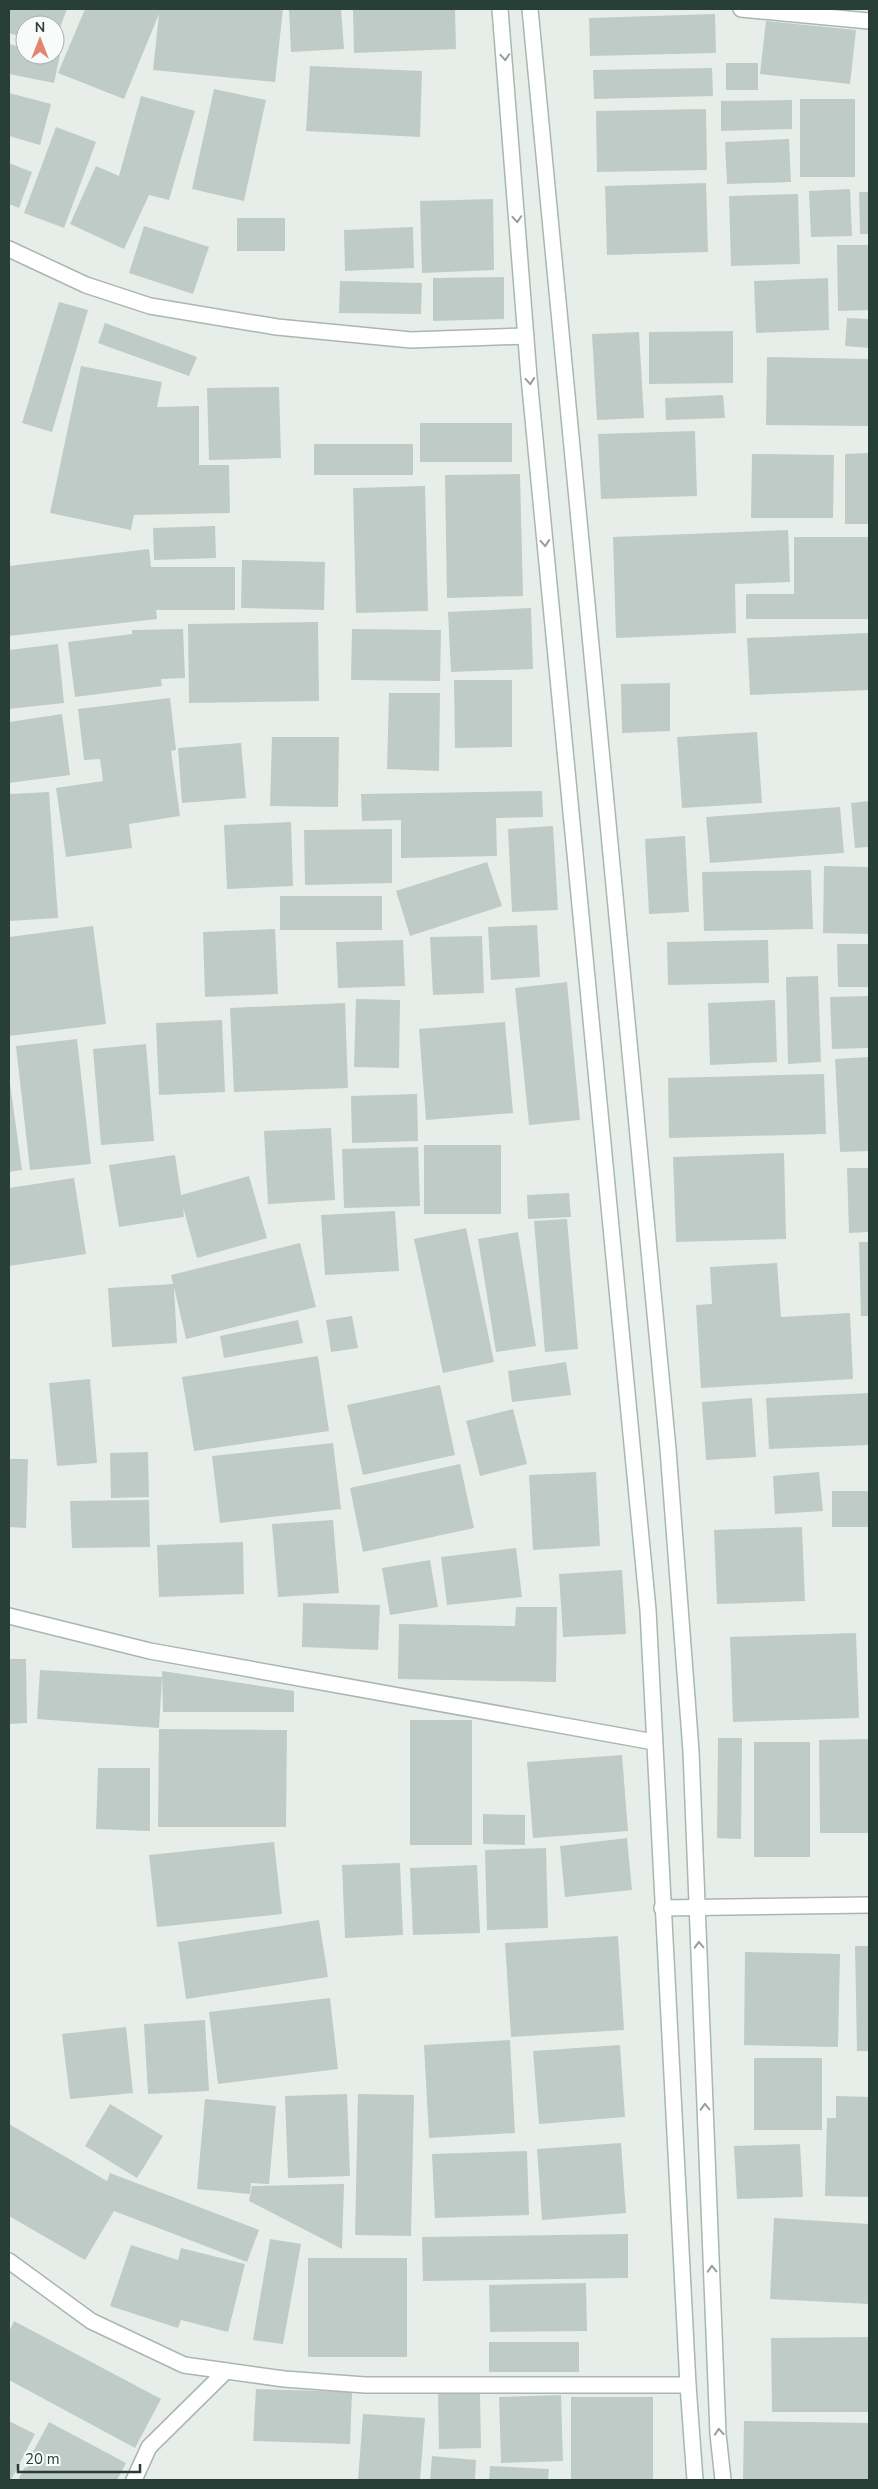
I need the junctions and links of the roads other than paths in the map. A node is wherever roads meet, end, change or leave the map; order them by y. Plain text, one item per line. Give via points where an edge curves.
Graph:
1 (500, 9) edge
2 (530, 9) edge
3 (741, 9) edge
4 (869, 21) edge
5 (9, 249) edge
6 (526, 336) junction
7 (9, 1616) edge
8 (654, 1742) junction
9 (869, 1905) edge
10 (698, 1907) junction
11 (662, 1908) junction
12 (9, 2261) edge
13 (226, 2371) junction
14 (688, 2385) junction
15 (134, 2480) edge
16 (695, 2480) edge
17 (724, 2480) edge

1 -> 6 street
2 - 10 street via 668,1449 690,1741
3 - 4 street
5 - 6 street via 86,285 150,306 276,328 411,340
6 -> 8 street via 648,1610
7 - 8 street via 150,1651
8 - 11 street
9 - 10 street
10 - 11 street
17 -> 10 street via 718,2434
11 - 14 street
12 - 13 street via 92,2321 184,2365
13 - 14 street via 284,2379 365,2384
13 - 15 street via 149,2447
14 - 16 street

